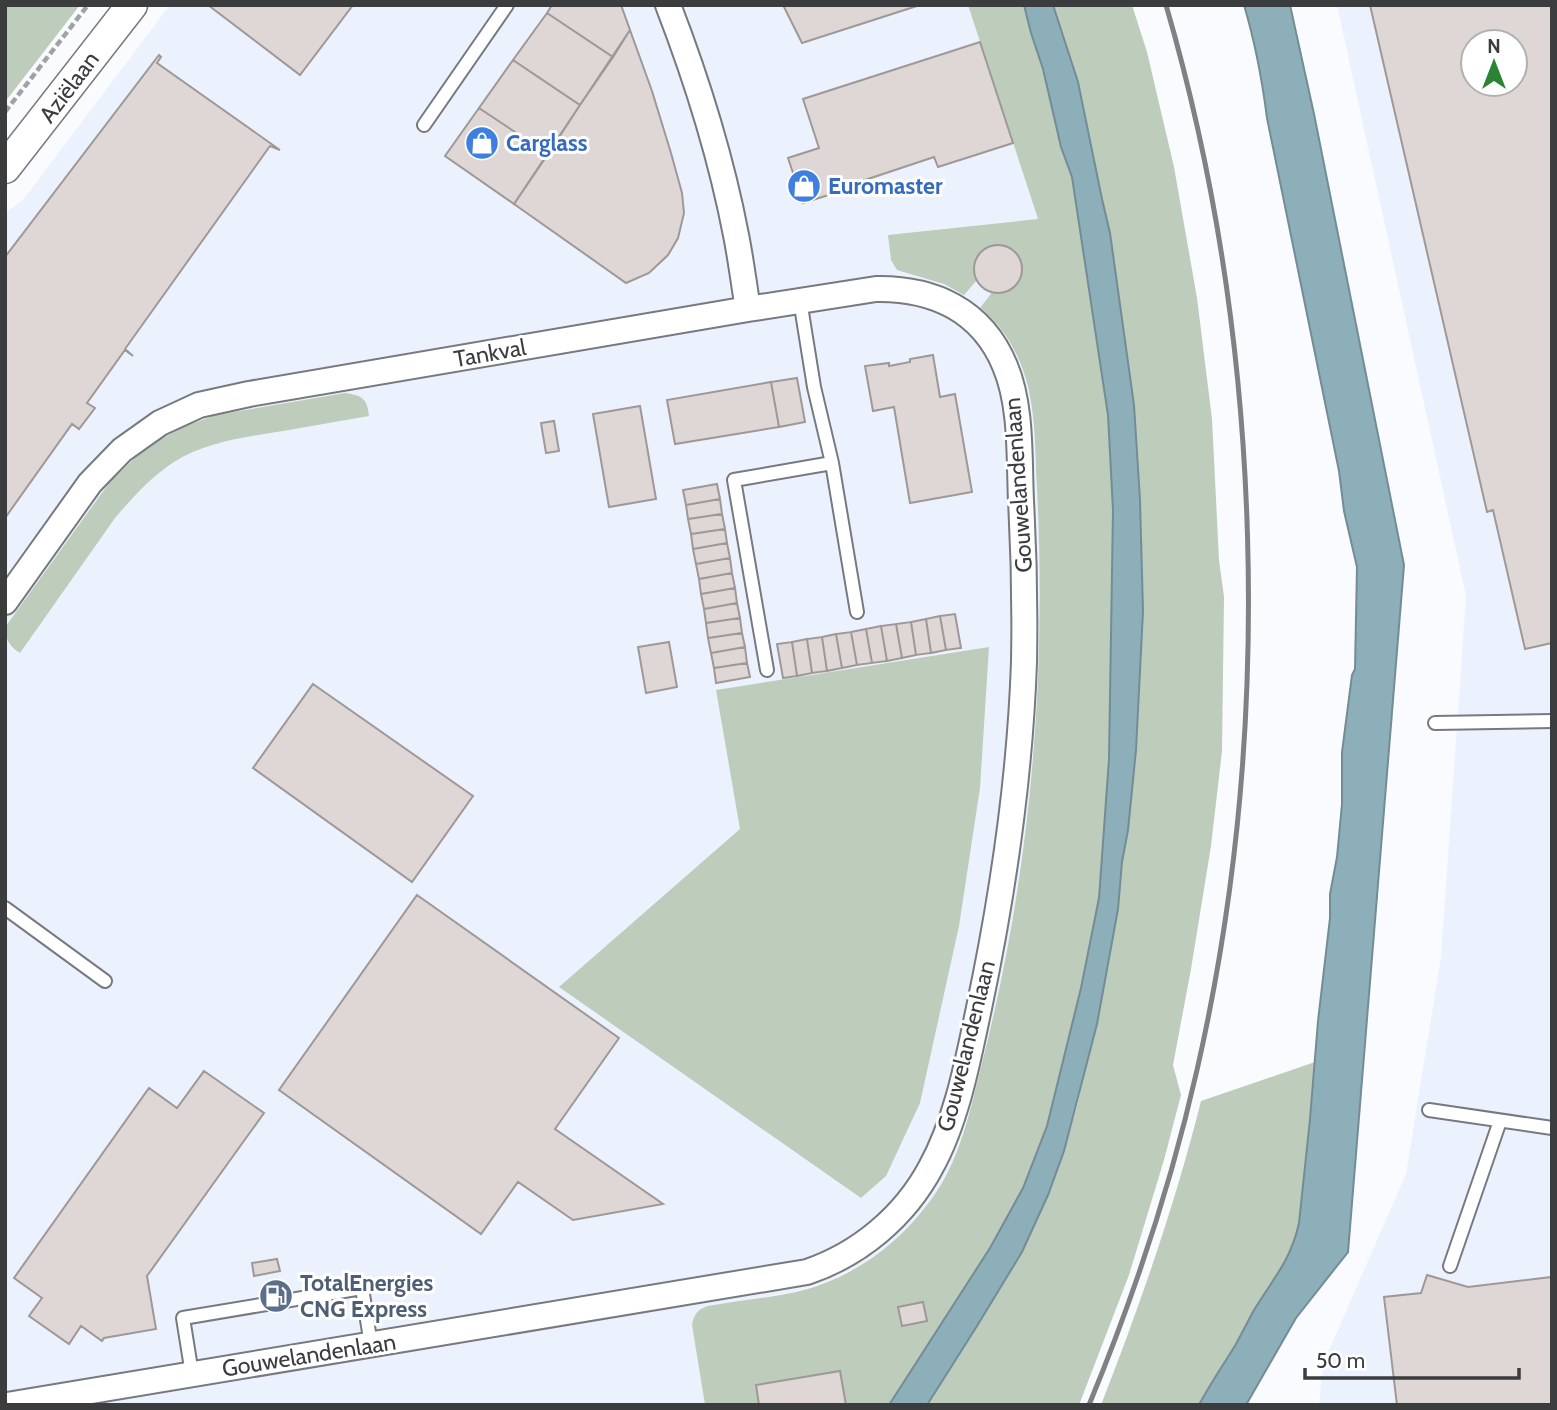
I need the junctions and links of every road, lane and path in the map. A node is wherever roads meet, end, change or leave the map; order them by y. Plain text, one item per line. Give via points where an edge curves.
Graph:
1 (88, 5) edge
2 (132, 5) edge
3 (507, 5) edge
4 (668, 5) edge
5 (5, 112) edge
6 (424, 125) dead end
7 (5, 168) edge
8 (800, 300) junction
9 (748, 309) junction
10 (832, 463) junction
11 (5, 602) edge
12 (856, 611) dead end
13 (767, 670) dead end
14 (1552, 721) edge
15 (1435, 723) dead end
16 (5, 908) edge
17 (105, 981) dead end
18 (1429, 1111) dead end
19 (1500, 1121) junction
20 (1552, 1128) edge
21 (1450, 1266) dead end
22 (371, 1345) junction
23 (192, 1374) junction
24 (7, 1405) edge

1 - 5 path, Aziëlaan
2 - 7 street, Aziëlaan
3 - 6 lane
4 - 9 street via 719,158
8 - 9 street, Gouwelandenlaan
8 - 10 lane
8 - 22 street, Gouwelandenlaan via 896,289 950,304 992,344 1004,364 1015,403 1024,664 1012,812 975,1027 952,1115 933,1164 918,1191 883,1227 845,1255 807,1272
9 - 11 street, Tankval via 199,405 160,423 122,450 90,483
10 - 12 lane
10 - 13 lane via 734,480
14 - 15 lane
16 - 17 lane
18 - 19 lane
19 - 20 lane
19 - 21 lane
22 - 23 street, Gouwelandenlaan
22 - 23 lane via 362,1288 183,1318
23 - 24 street, Gouwelandenlaan

